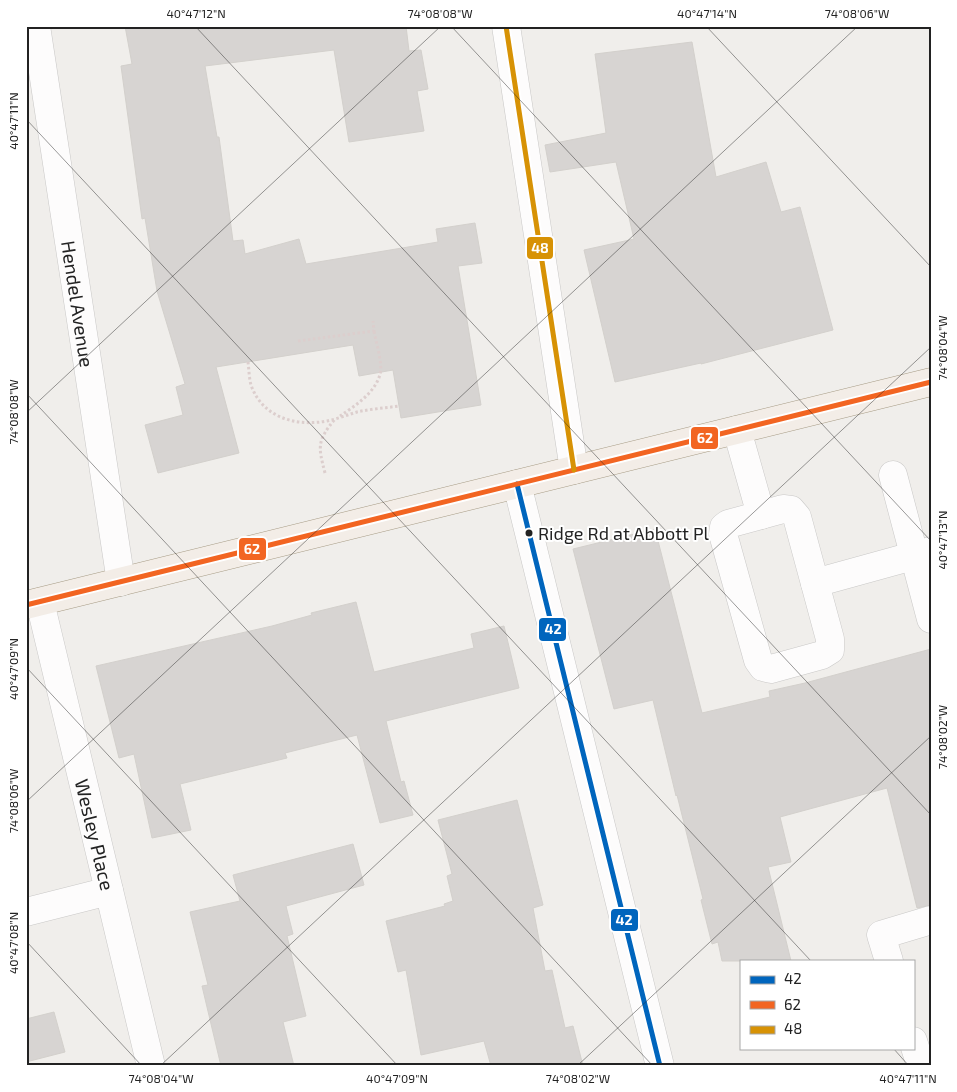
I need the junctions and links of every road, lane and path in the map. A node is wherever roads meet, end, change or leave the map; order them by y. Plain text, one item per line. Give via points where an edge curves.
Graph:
1 (36, 26) edge
2 (506, 26) edge
3 (374, 321) dead end
4 (374, 331) junction
5 (298, 341) dead end
6 (248, 362) dead end
7 (931, 382) edge
8 (398, 406) dead end
9 (336, 418) junction
10 (737, 430) junction
11 (574, 470) junction
12 (324, 474) dead end
13 (893, 475) dead end
14 (517, 484) junction
15 (761, 514) junction
16 (922, 554) edge
17 (121, 582) junction
18 (815, 583) junction
19 (33, 604) edge
20 (931, 619) edge
21 (109, 891) junction
22 (26, 912) edge
23 (931, 920) edge
24 (889, 960) edge
25 (914, 1043) edge
26 (151, 1066) edge
27 (660, 1066) edge
28 (921, 1066) edge

1 - 17 street, Hendel Avenue
2 - 11 street
3 - 4 path
4 - 5 path
4 - 9 path via 381,373 366,395
6 - 9 path via 256,396 274,415 305,422
7 - 10 main road
8 - 9 path
9 - 12 path via 321,439
10 - 11 main road
10 - 15 street
11 - 14 main road
13 - 16 street
14 - 17 main road
14 - 27 street
15 - 18 street via 791,510 797,518
15 - 18 street via 728,524 723,534 758,660 763,667 771,669 830,650
16 - 18 street
16 - 20 street
17 - 19 main road
19 - 21 street, Wesley Place
21 - 22 street
21 - 26 street, Wesley Place
23 - 24 street via 881,935
25 - 28 street

